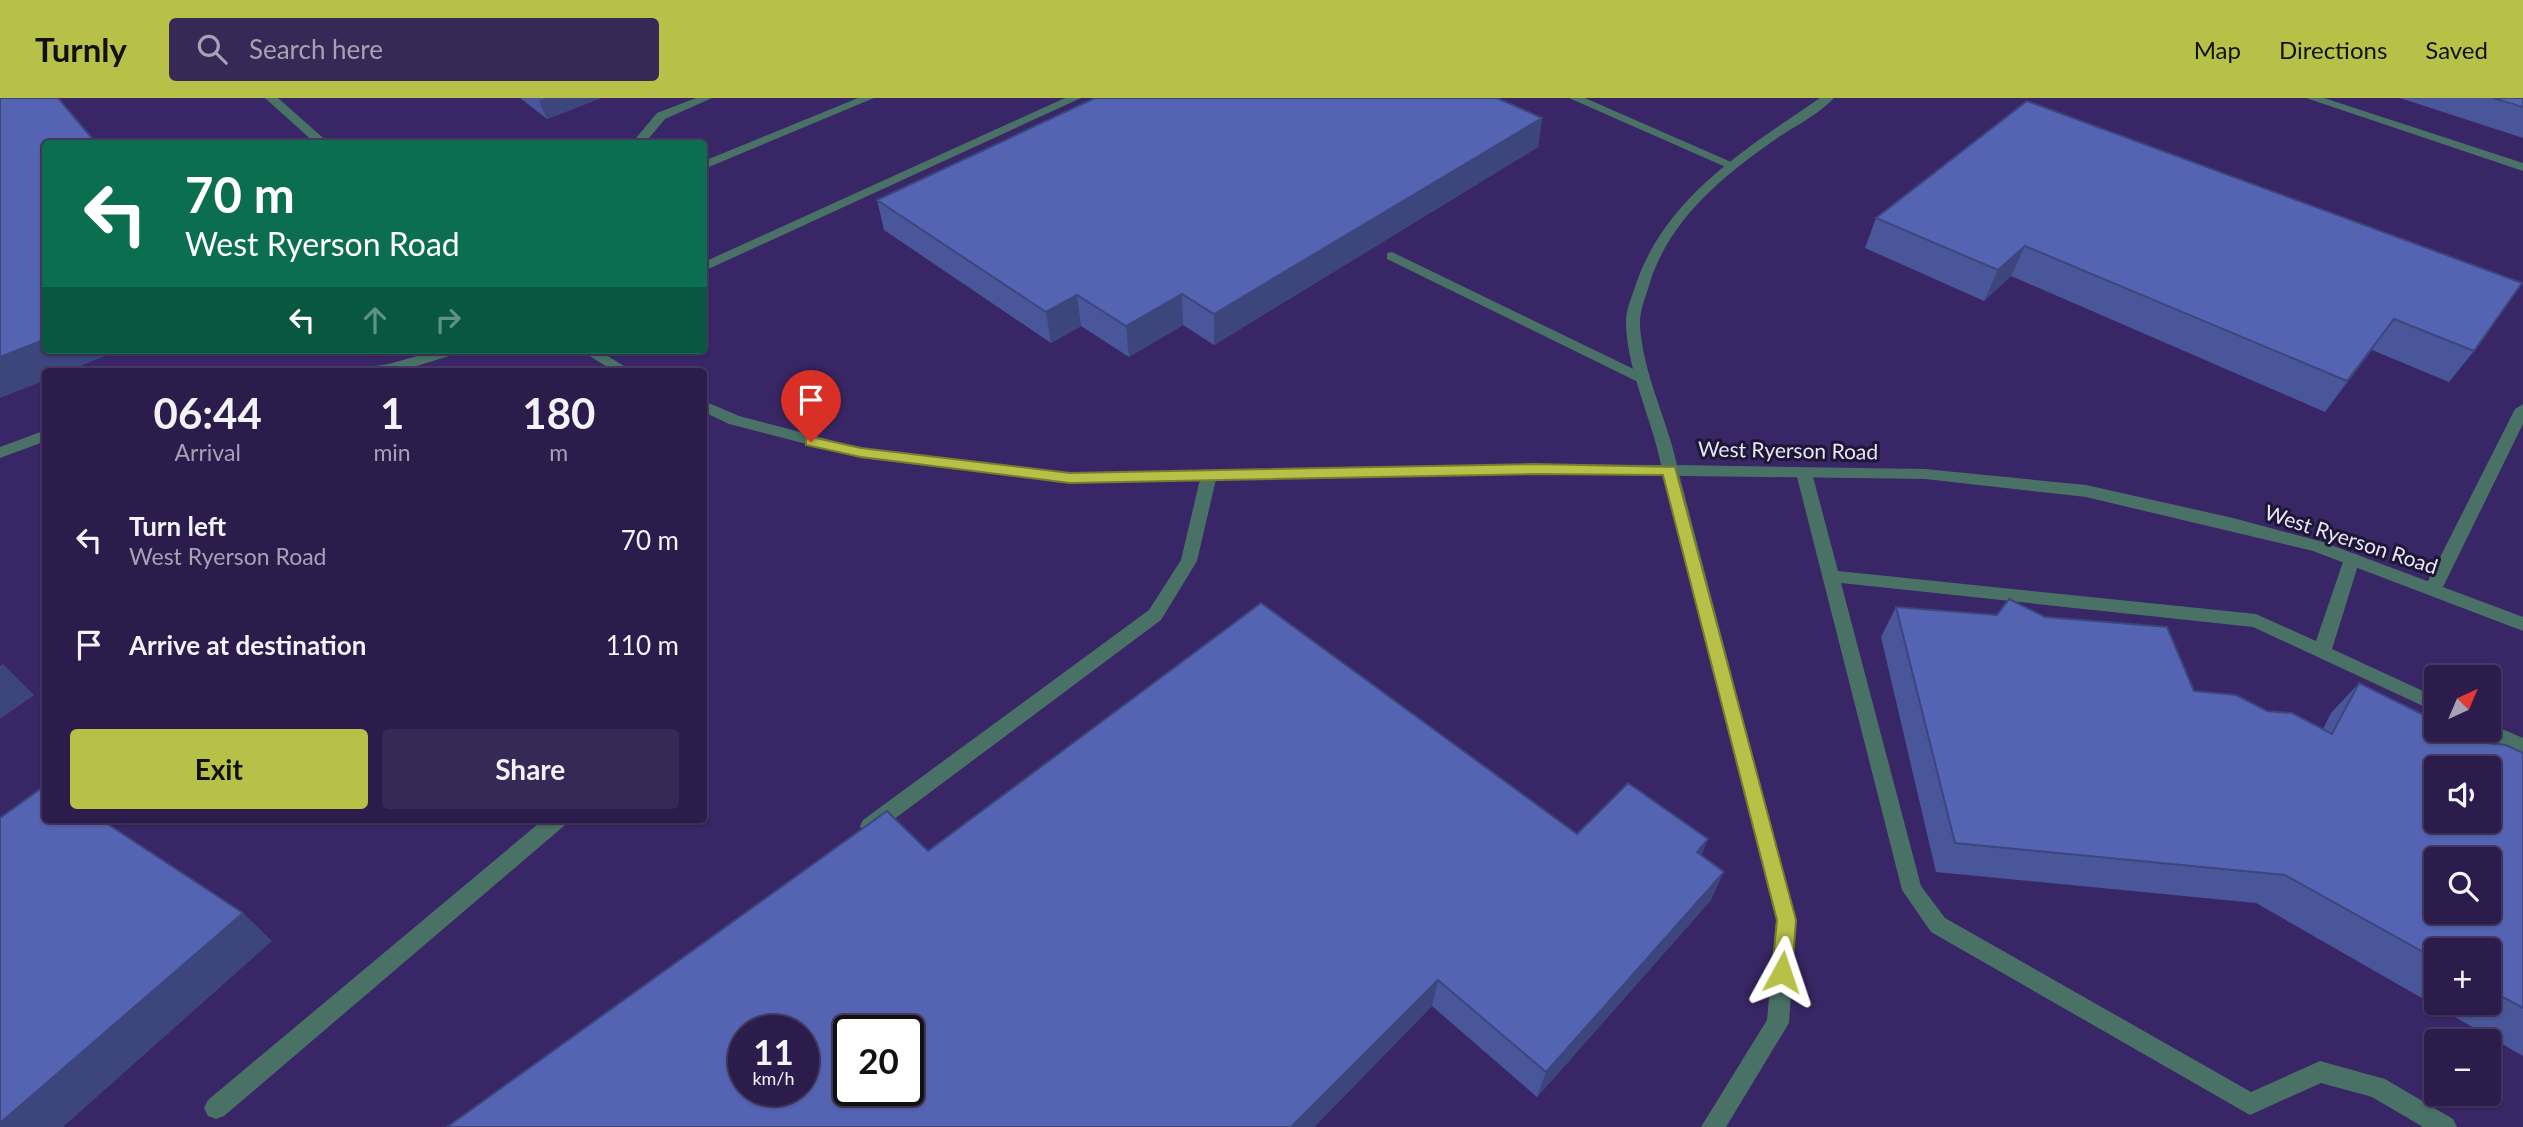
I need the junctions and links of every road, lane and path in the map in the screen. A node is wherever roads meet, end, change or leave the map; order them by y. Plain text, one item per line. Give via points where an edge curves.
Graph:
1 (271, 98) edge
2 (706, 98) edge
3 (867, 98) edge
4 (1075, 98) edge
5 (1575, 98) edge
6 (1828, 98) edge
7 (2312, 98) edge
8 (319, 140) edge
9 (640, 140) edge
10 (707, 164) edge
11 (1732, 165) junction
12 (2523, 167) edge
13 (1392, 256) dead end
14 (707, 266) edge
15 (441, 354) edge
16 (594, 354) edge
17 (393, 368) edge
18 (620, 368) edge
19 (1641, 378) junction
20 (707, 407) edge
21 (2523, 409) edge
22 (42, 437) edge
23 (0, 453) edge
24 (1670, 470) junction
25 (1804, 472) junction
26 (1209, 475) junction
27 (2352, 559) junction
28 (1830, 576) junction
29 (2433, 589) junction
30 (2523, 624) edge
31 (2322, 652) junction
32 (2424, 699) edge
33 (2501, 736) edge
34 (2523, 746) edge
35 (553, 823) edge
36 (855, 838) edge
37 (216, 1108) dead end
38 (1713, 1127) edge
39 (2445, 1127) edge

1 - 8 street
2 - 9 street via 661,116
3 - 10 street
4 - 14 street
5 - 11 street
6 - 11 street
7 - 12 street
11 - 19 street via 1681,212 1643,276 1632,323
13 - 19 street
15 - 17 street
16 - 18 street
19 - 24 street
20 - 26 street, West Ryerson Road via 734,420 861,453 1070,478
21 - 29 street
22 - 23 street
24 - 25 street, West Ryerson Road
24 - 26 street, West Ryerson Road
24 - 38 street via 1786,920 1778,1023
25 - 27 street, West Ryerson Road via 1925,474 2086,491 2233,524
25 - 28 street
26 - 36 street via 1189,561 1154,615
27 - 29 street, West Ryerson Road
27 - 31 street
28 - 31 street via 2256,621
28 - 39 street via 1912,890 1938,925 2250,1104 2320,1072 2377,1087
29 - 30 street, West Ryerson Road
31 - 32 street
33 - 34 street
35 - 37 street

